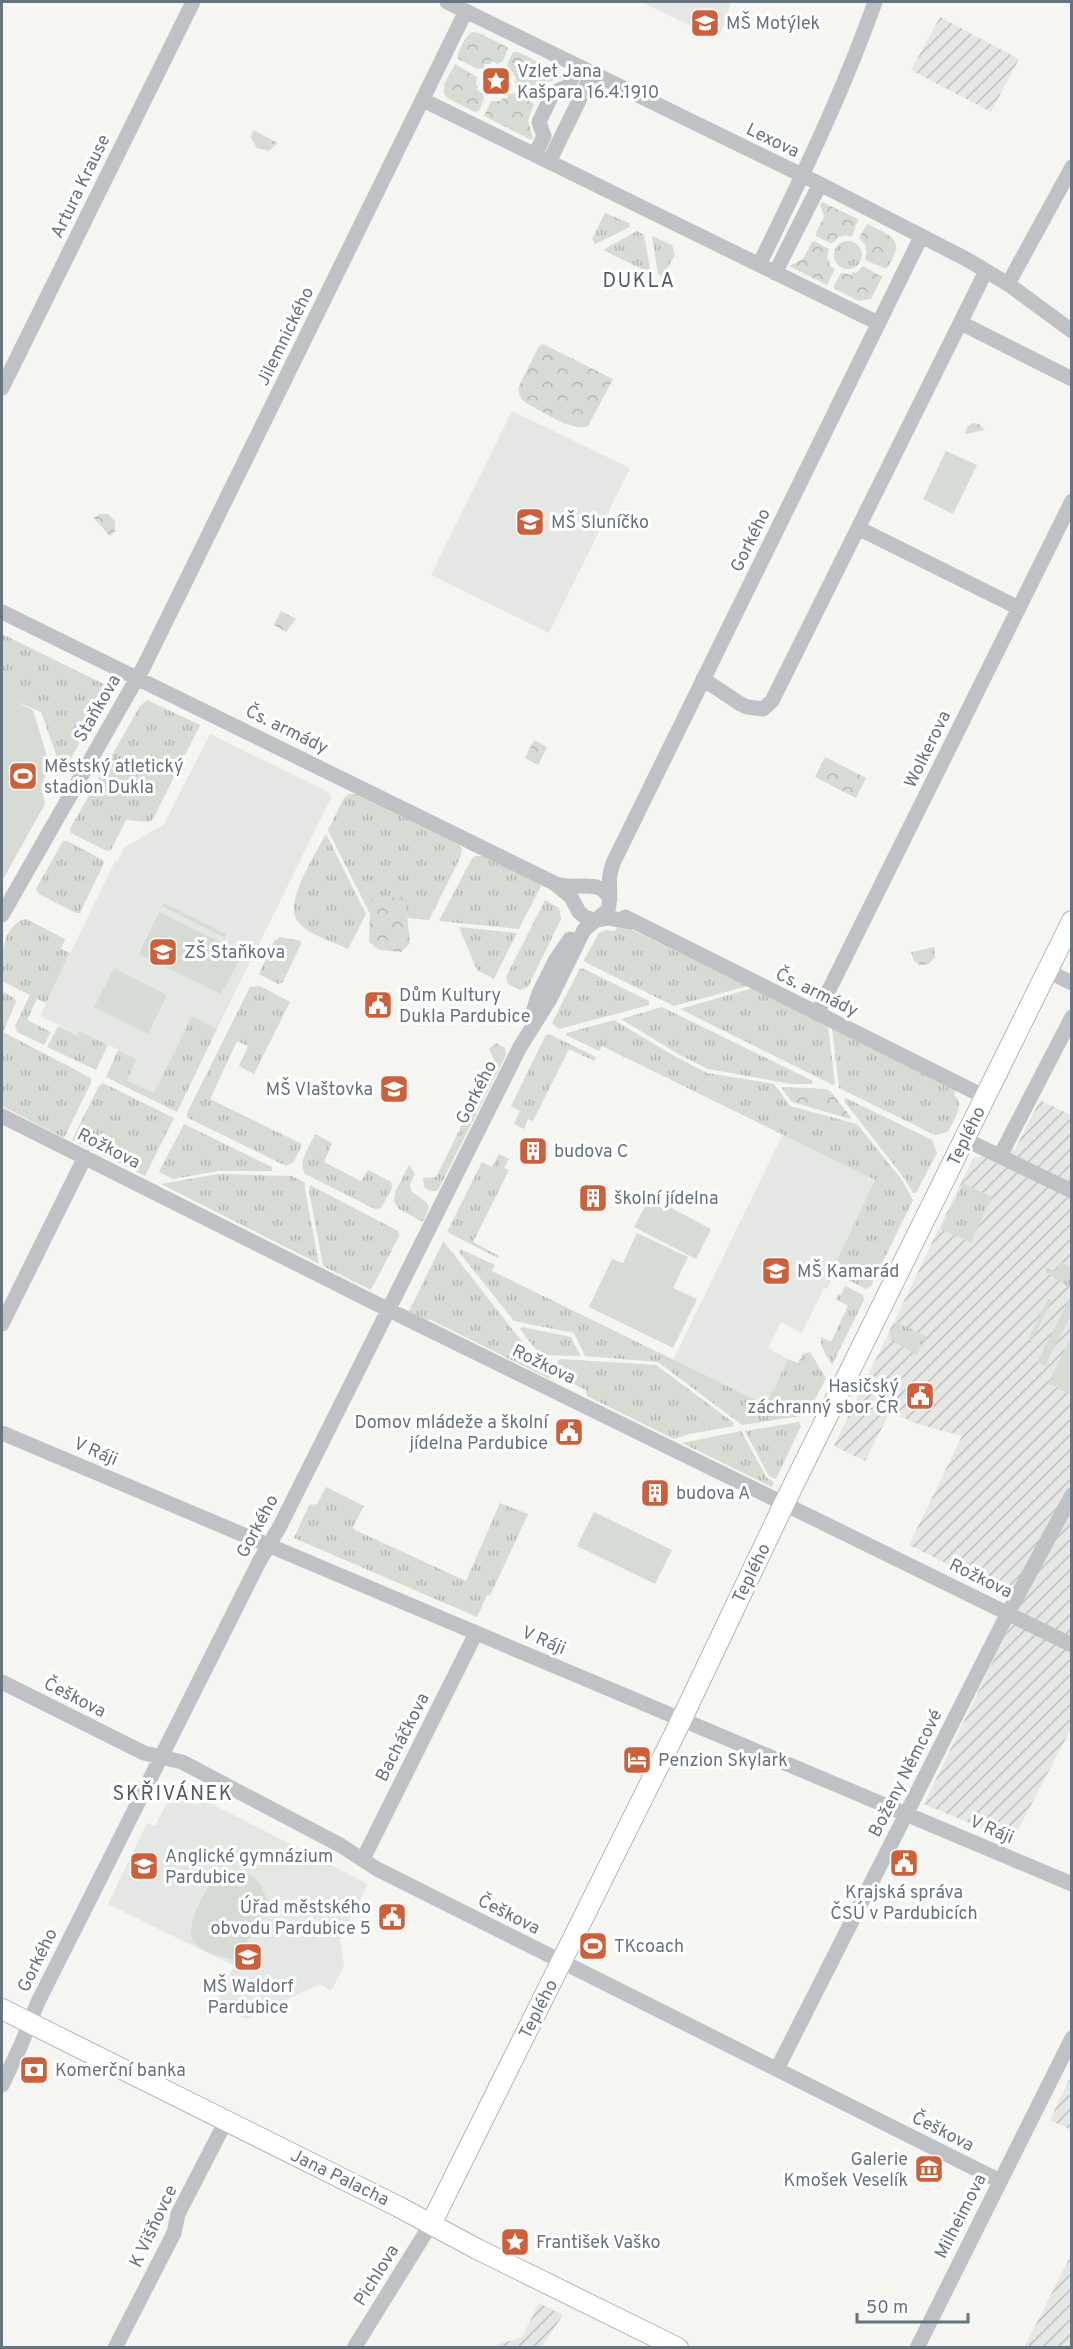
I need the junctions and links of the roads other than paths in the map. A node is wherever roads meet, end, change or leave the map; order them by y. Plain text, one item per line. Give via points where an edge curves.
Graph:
1 (193, 2) edge
2 (447, 2) edge
3 (875, 2) edge
4 (466, 11) junction
5 (578, 67) junction
6 (592, 74) junction
7 (423, 100) junction
8 (542, 158) junction
9 (1071, 167) edge
10 (803, 176) junction
11 (820, 184) junction
12 (921, 237) junction
13 (759, 265) junction
14 (986, 271) junction
15 (775, 273) junction
16 (1008, 284) junction
17 (879, 323) junction
18 (960, 323) junction
19 (1071, 331) edge
20 (1071, 379) edge
21 (2, 388) edge
22 (1071, 501) edge
23 (858, 528) junction
24 (1019, 608) junction
25 (2, 612) edge
26 (138, 677) junction
27 (703, 678) junction
28 (614, 861) junction
29 (554, 883) junction
30 (587, 886) junction
31 (609, 897) junction
32 (577, 908) junction
33 (2, 915) edge
34 (598, 919) junction
35 (1071, 921) edge
36 (632, 922) junction
37 (1047, 971) junction
38 (1071, 983) edge
39 (817, 1014) junction
40 (1071, 1017) edge
41 (520, 1047) junction
42 (985, 1097) junction
43 (2, 1116) edge
44 (964, 1139) junction
45 (1000, 1156) junction
46 (85, 1157) junction
47 (1071, 1191) edge
48 (389, 1310) junction
49 (2, 1324) edge
50 (2, 1433) edge
51 (1071, 1495) edge
52 (784, 1504) junction
53 (269, 1545) junction
54 (1008, 1613) junction
55 (476, 1632) junction
56 (1071, 1645) edge
57 (2, 1682) edge
58 (681, 1719) junction
59 (160, 1757) junction
60 (906, 1814) junction
61 (363, 1859) junction
62 (1071, 1884) edge
63 (561, 1963) junction
64 (2, 2009) edge
65 (29, 2023) junction
66 (1071, 2038) edge
67 (777, 2070) junction
68 (2, 2085) edge
69 (226, 2121) junction
70 (1000, 2181) junction
71 (430, 2224) junction
72 (115, 2348) edge
73 (354, 2348) edge
74 (678, 2348) edge
75 (917, 2348) edge

1 - 21 street, Artura Krause
2 - 4 street, Lexova
3 - 10 street
4 - 5 street, Lexova
4 - 7 street, Jilemnického
5 - 6 street, Lexova
5 - 8 street via 568,86 553,93 539,122 544,136
6 - 8 street
6 - 10 street, Lexova
7 - 8 street
7 - 26 street, Jilemnického
8 - 13 street
9 - 16 street
10 - 11 street, Lexova
10 - 13 street
11 - 12 street, Lexova
11 - 15 street
12 - 14 street, Lexova
12 - 17 street, Gorkého
13 - 15 street
14 - 16 street, Lexova
14 - 18 street
15 - 17 street
16 - 19 street, Lexova
17 - 27 street, Gorkého
18 - 20 street
18 - 23 street
22 - 24 street, Wolkerova
23 - 24 street
23 - 27 street via 772,701 763,709 747,707
24 - 39 street, Wolkerova
25 - 26 street, Čs. armády
26 - 29 street, Čs. armády
26 - 33 street, Staňkova
27 - 28 street, Gorkého
28 - 30 street, Gorkého
28 - 31 street, Gorkého via 608,876
29 - 30 street, Čs. armády via 572,888
29 - 32 street, Čs. armády via 567,892
30 - 31 street, Čs. armády via 600,887
30 - 32 street, Gorkého via 578,895
31 - 34 street, Gorkého via 608,910
31 - 36 street, Čs. armády
32 - 34 street, Čs. armády via 585,918
32 - 41 street, Gorkého via 576,929 539,993
34 - 36 street, Čs. armády
34 - 41 street, Gorkého via 580,936 550,999
35 - 37 main road, Teplého
36 - 39 street, Čs. armády
37 - 38 street
37 - 42 main road, Teplého
39 - 42 street, Čs. armády
40 - 45 street
41 - 48 street, Gorkého
42 - 44 main road, Teplého
43 - 46 street, Rožkova
44 - 45 street
44 - 52 main road, Teplého
45 - 47 street
46 - 48 street, Rožkova
46 - 49 street
48 - 52 street, Rožkova
48 - 53 street, Gorkého
50 - 53 street, V Ráji
51 - 54 street, Boženy Němcové
52 - 54 street, Rožkova
52 - 58 main road, Teplého
53 - 55 street, V Ráji
53 - 59 street, Gorkého
54 - 56 street, Rožkova
54 - 60 street, Boženy Němcové
55 - 58 street, V Ráji
55 - 61 street, Bacháčkova
57 - 59 street, Češkova via 131,1747
58 - 60 street, V Ráji
58 - 63 main road, Teplého
59 - 61 street, Češkova via 182,1762
59 - 65 street, Gorkého
60 - 62 street, V Ráji
60 - 67 street, Boženy Němcové
61 - 63 street, Češkova
63 - 67 street, Češkova
63 - 71 main road, Teplého
64 - 65 main road, Jana Palacha
65 - 68 street, Gorkého
65 - 69 main road, Jana Palacha
66 - 70 street, Milheimova
67 - 70 street, Češkova
69 - 71 main road, Jana Palacha
69 - 72 street, K Višňovce
70 - 75 street, Milheimova
71 - 73 street, Pichlova
71 - 74 main road, Jana Palacha

